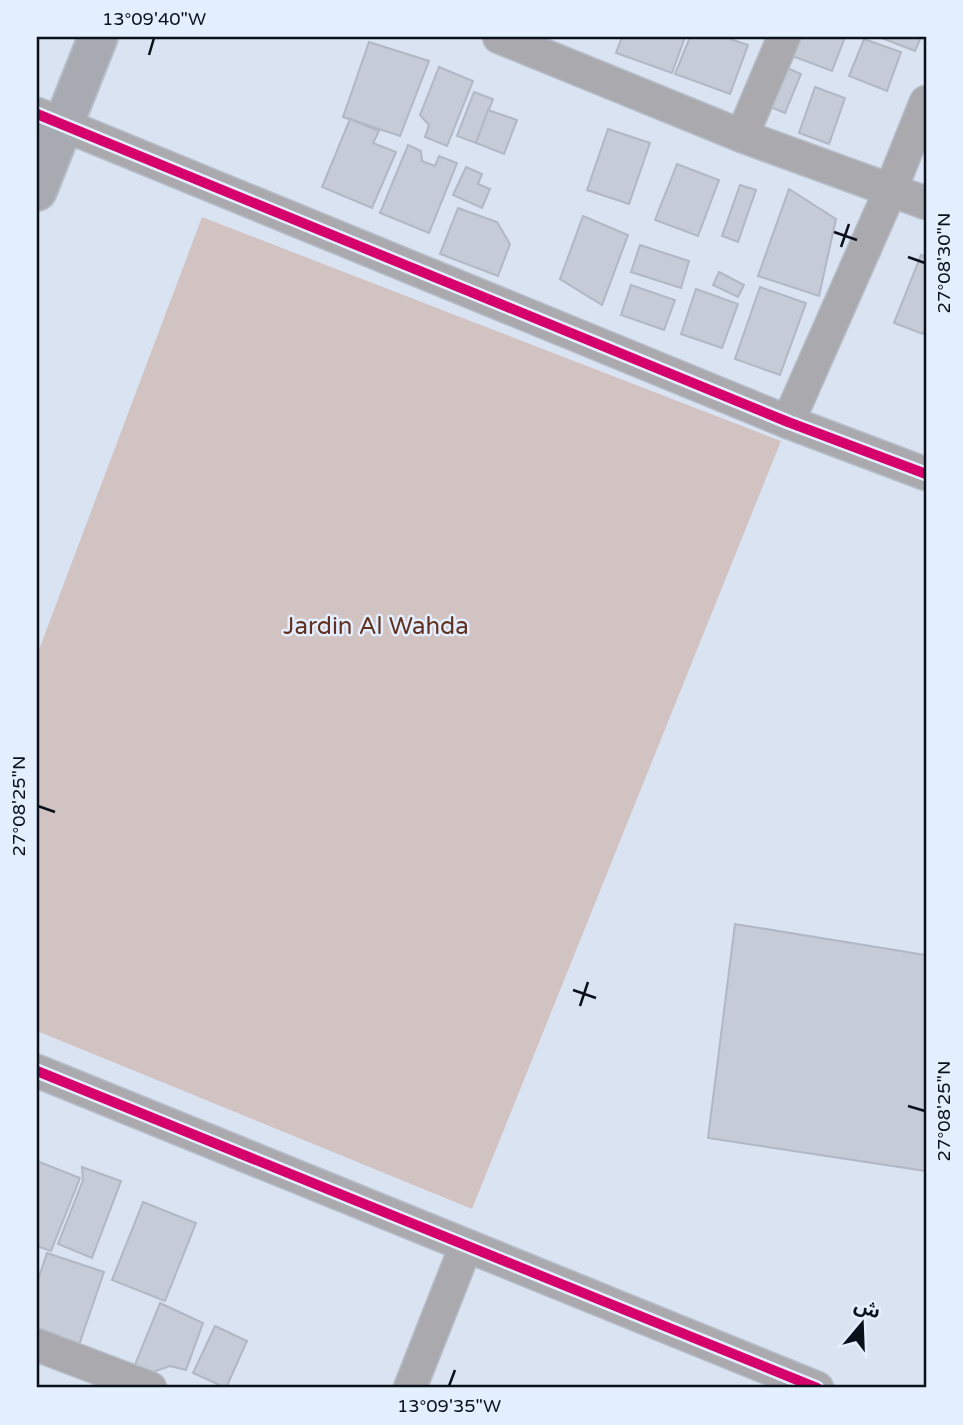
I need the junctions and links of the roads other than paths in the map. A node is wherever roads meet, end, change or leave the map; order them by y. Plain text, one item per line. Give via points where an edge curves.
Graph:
1 (98, 37) edge
2 (499, 37) edge
3 (784, 37) edge
4 (573, 50) edge
5 (926, 102) edge
6 (50, 120) edge
7 (742, 136) junction
8 (891, 189) junction
9 (37, 191) edge
10 (926, 203) edge
11 (788, 422) junction
12 (926, 474) edge
13 (37, 1071) edge
14 (466, 1246) junction
15 (37, 1345) edge
16 (150, 1388) edge
17 (410, 1388) edge
18 (817, 1388) edge

1 - 6 street
2 - 4 street
3 - 7 street
4 - 7 street
5 - 8 street
6 - 9 street
6 - 11 street
7 - 8 street
8 - 10 street
8 - 11 street
11 - 12 street
13 - 14 street
14 - 17 street
14 - 18 street
15 - 16 street

